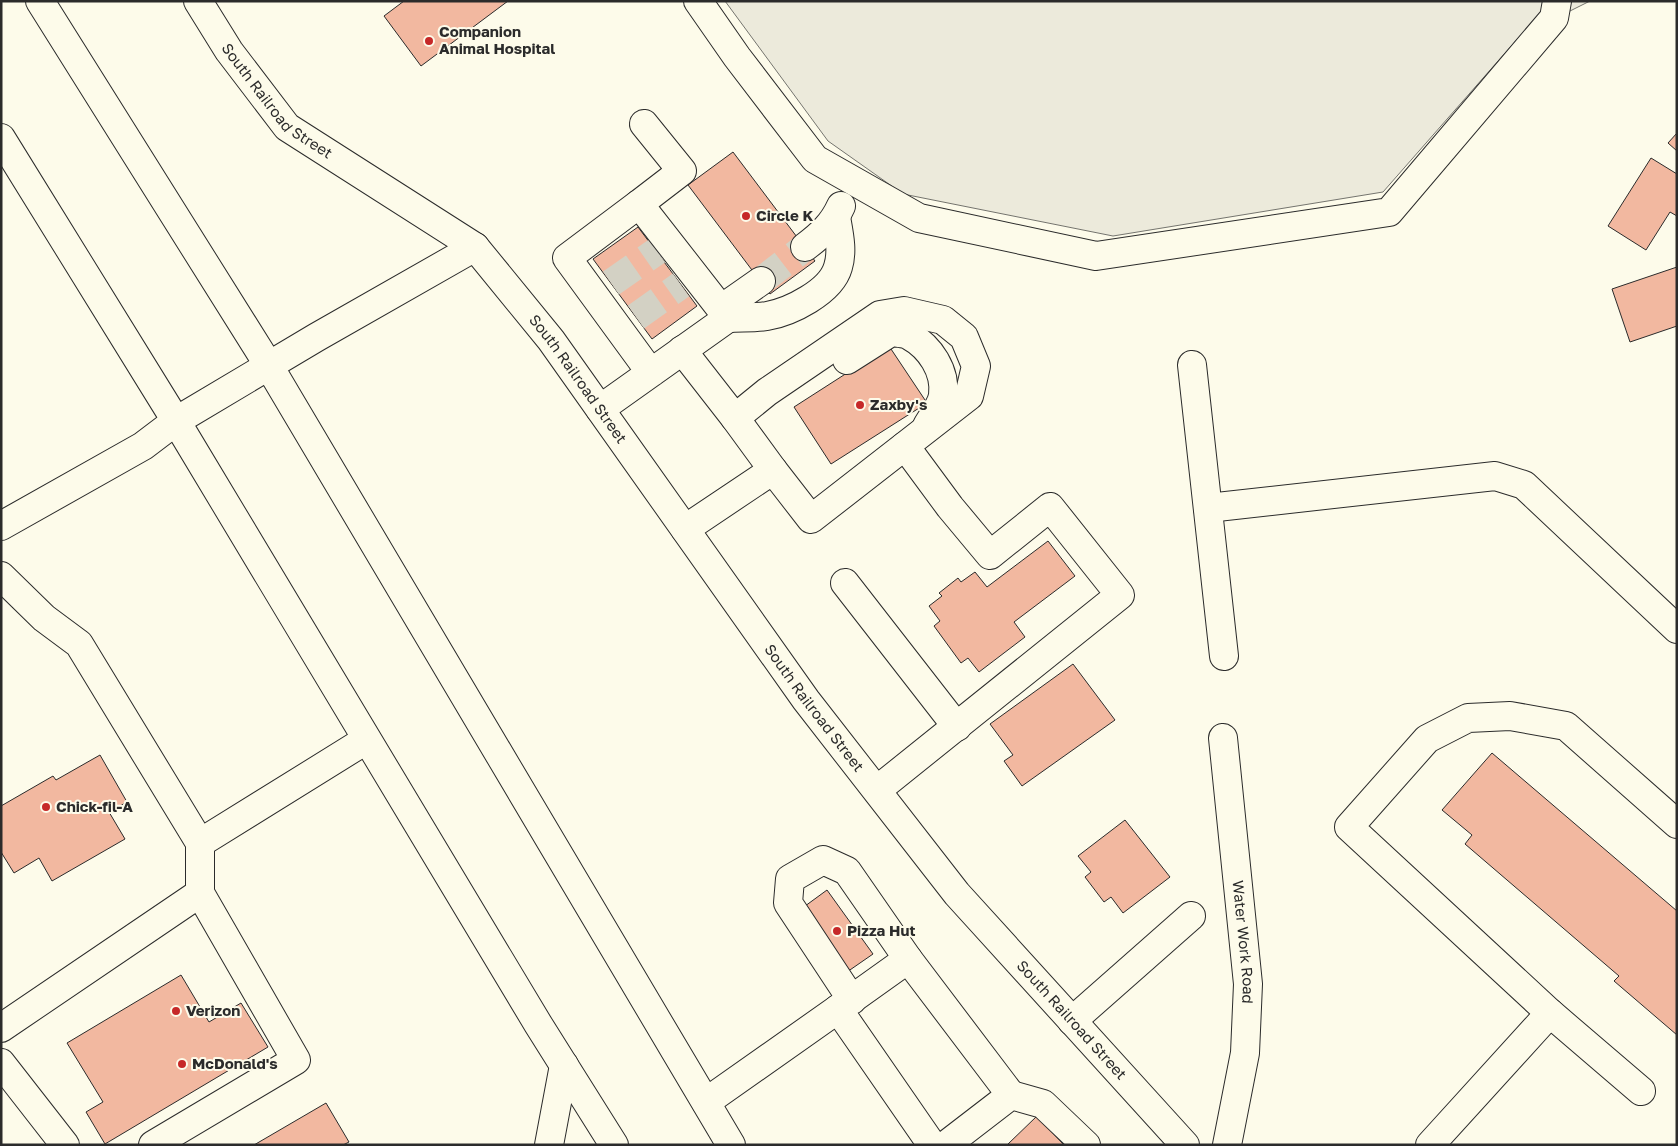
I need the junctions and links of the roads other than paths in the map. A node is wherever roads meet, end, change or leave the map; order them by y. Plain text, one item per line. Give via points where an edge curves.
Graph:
1 (40, 1) edge
2 (198, 1) edge
3 (698, 1) edge
4 (1556, 1) edge
5 (644, 124) dead end
6 (1, 138) edge
7 (853, 180) junction
8 (639, 204) junction
9 (836, 217) junction
10 (476, 247) junction
11 (805, 247) tunnel mouth
12 (761, 281) tunnel mouth
13 (724, 314) junction
14 (682, 350) junction
15 (1192, 365) dead end
16 (269, 366) junction
17 (651, 373) junction
18 (767, 392) junction
19 (600, 409) junction
20 (735, 418) junction
21 (176, 421) junction
22 (915, 438) junction
23 (773, 470) junction
24 (1208, 508) junction
25 (1, 526) edge
26 (685, 529) junction
27 (1, 576) edge
28 (845, 583) dead end
29 (1677, 629) edge
30 (1224, 656) dead end
31 (957, 727) junction
32 (1223, 738) dead end
33 (366, 740) junction
34 (877, 790) junction
35 (1677, 824) edge
36 (200, 843) junction
37 (200, 893) junction
38 (1191, 916) dead end
39 (908, 959) junction
40 (845, 1004) junction
41 (1550, 1013) junction
42 (1072, 1021) junction
43 (1, 1028) edge
44 (1, 1063) edge
45 (564, 1065) junction
46 (1641, 1091) dead end
47 (1011, 1095) junction
48 (706, 1102) junction
49 (65, 1145) edge
50 (153, 1145) edge
51 (549, 1145) edge
52 (614, 1145) edge
53 (732, 1145) edge
54 (932, 1145) edge
55 (946, 1145) edge
56 (1086, 1145) edge
57 (1185, 1145) edge
58 (1227, 1145) edge
59 (1430, 1145) edge

1 - 16 main road
2 - 10 main road, South Railroad Street via 229,51 287,128
3 - 7 main road via 815,159
4 - 7 main road via 1554,18 1389,212 1096,256 919,218
5 - 8 main road via 682,171
6 - 21 main road
7 - 9 main road
8 - 13 main road via 663,247 687,280
8 - 17 main road via 567,258 602,288 627,323
9 - 11 main road via 824,233
9 - 13 main road via 841,250 838,269 822,291 794,307 767,316
10 - 16 main road
10 - 19 main road, South Railroad Street via 551,340
12 - 13 main road
13 - 14 main road
14 - 17 main road
14 - 20 main road
15 - 24 main road
16 - 21 main road
16 - 48 main road
17 - 19 main road
18 - 20 main road
18 - 22 main road via 798,389 827,375 891,332 908,334 937,361 943,383 943,396
18 - 22 main road via 880,315 904,311 943,320 964,336 976,366 969,396
19 - 26 main road, South Railroad Street
20 - 23 main road
21 - 25 main road via 143,446
21 - 33 main road
22 - 23 main road via 811,519
22 - 31 main road via 950,507 990,555 1050,507 1120,595
23 - 26 main road
24 - 29 main road via 1495,476 1524,485
24 - 30 main road
26 - 34 main road, South Railroad Street via 806,700
27 - 36 main road via 44,618 79,644
28 - 31 main road
31 - 34 main road
32 - 58 main road, Water Work Road via 1248,984 1245,1053
33 - 36 main road
33 - 45 main road
34 - 42 main road, South Railroad Street via 957,894
35 - 41 main road via 1566,726 1510,716 1468,718 1427,739 1349,827
36 - 37 main road
37 - 43 main road
37 - 50 main road via 296,1060
38 - 42 main road
39 - 40 main road
39 - 40 main road via 847,871 823,860 790,879 788,903
39 - 47 main road
40 - 48 main road
40 - 54 main road
41 - 46 main road
41 - 59 main road
42 - 57 main road, South Railroad Street
44 - 49 main road
45 - 51 main road
45 - 52 main road
47 - 55 main road
47 - 56 main road via 1043,1104
48 - 53 main road

